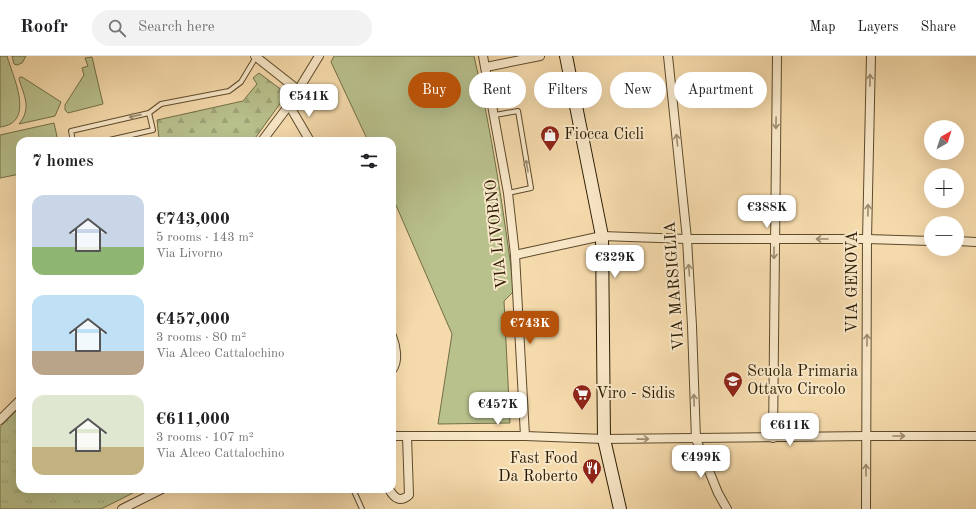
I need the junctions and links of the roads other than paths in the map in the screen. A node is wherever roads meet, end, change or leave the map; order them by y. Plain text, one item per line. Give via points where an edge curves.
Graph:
1 (256, 56) edge
2 (319, 56) edge
3 (483, 56) edge
4 (540, 56) edge
5 (566, 56) edge
6 (668, 56) edge
7 (777, 56) edge
8 (871, 56) edge
9 (486, 67) junction
10 (298, 90) junction
11 (289, 105) junction
12 (149, 113) junction
13 (495, 115) junction
14 (72, 137) edge
15 (122, 137) edge
16 (265, 137) edge
17 (308, 137) edge
18 (508, 193) junction
19 (602, 236) junction
20 (774, 239) junction
21 (867, 239) junction
22 (687, 240) junction
23 (924, 241) edge
24 (964, 241) edge
25 (976, 242) edge
26 (515, 255) junction
27 (16, 404) edge
28 (0, 420) edge
29 (396, 436) edge
30 (407, 436) junction
31 (525, 436) junction
32 (866, 436) junction
33 (976, 436) edge
34 (696, 438) junction
35 (773, 438) junction
36 (604, 439) junction
37 (154, 493) edge
38 (355, 493) edge
39 (391, 493) edge
40 (122, 509) edge
41 (362, 509) edge
42 (620, 509) edge
43 (727, 509) edge
44 (866, 509) edge

1 - 10 street
1 - 12 lane via 241,82 229,91 162,104
2 - 10 street
3 - 9 street, VIA LIVORNO
4 - 9 street
5 - 19 main road
22 -> 6 street, VIA MARSIGLIA
7 -> 20 street
21 -> 8 street, VIA GENOVA
9 - 13 street, VIA LIVORNO
10 - 11 street
11 - 16 street
11 - 17 street
12 -> 14 lane via 71,131
12 - 15 lane via 153,130
13 - 18 street, VIA LIVORNO
18 -> 13 lane via 531,188 518,111
18 - 26 street, VIA LIVORNO
19 - 22 street
19 - 26 street
19 - 36 main road
21 -> 20 street
20 - 22 street
20 -> 35 street
21 - 23 street
32 -> 21 street, VIA GENOVA
34 -> 22 street, VIA MARSIGLIA
24 - 25 street
26 - 31 street, VIA LIVORNO
27 - 28 street
29 - 30 street
30 - 31 street
30 - 39 street via 409,495 399,499
31 - 36 street
32 -> 33 street
32 - 35 street
44 -> 32 street, VIA GENOVA
34 - 35 street
36 -> 34 street
34 - 43 street, VIA MARSIGLIA
36 - 42 main road
37 - 40 street
38 - 41 lane

